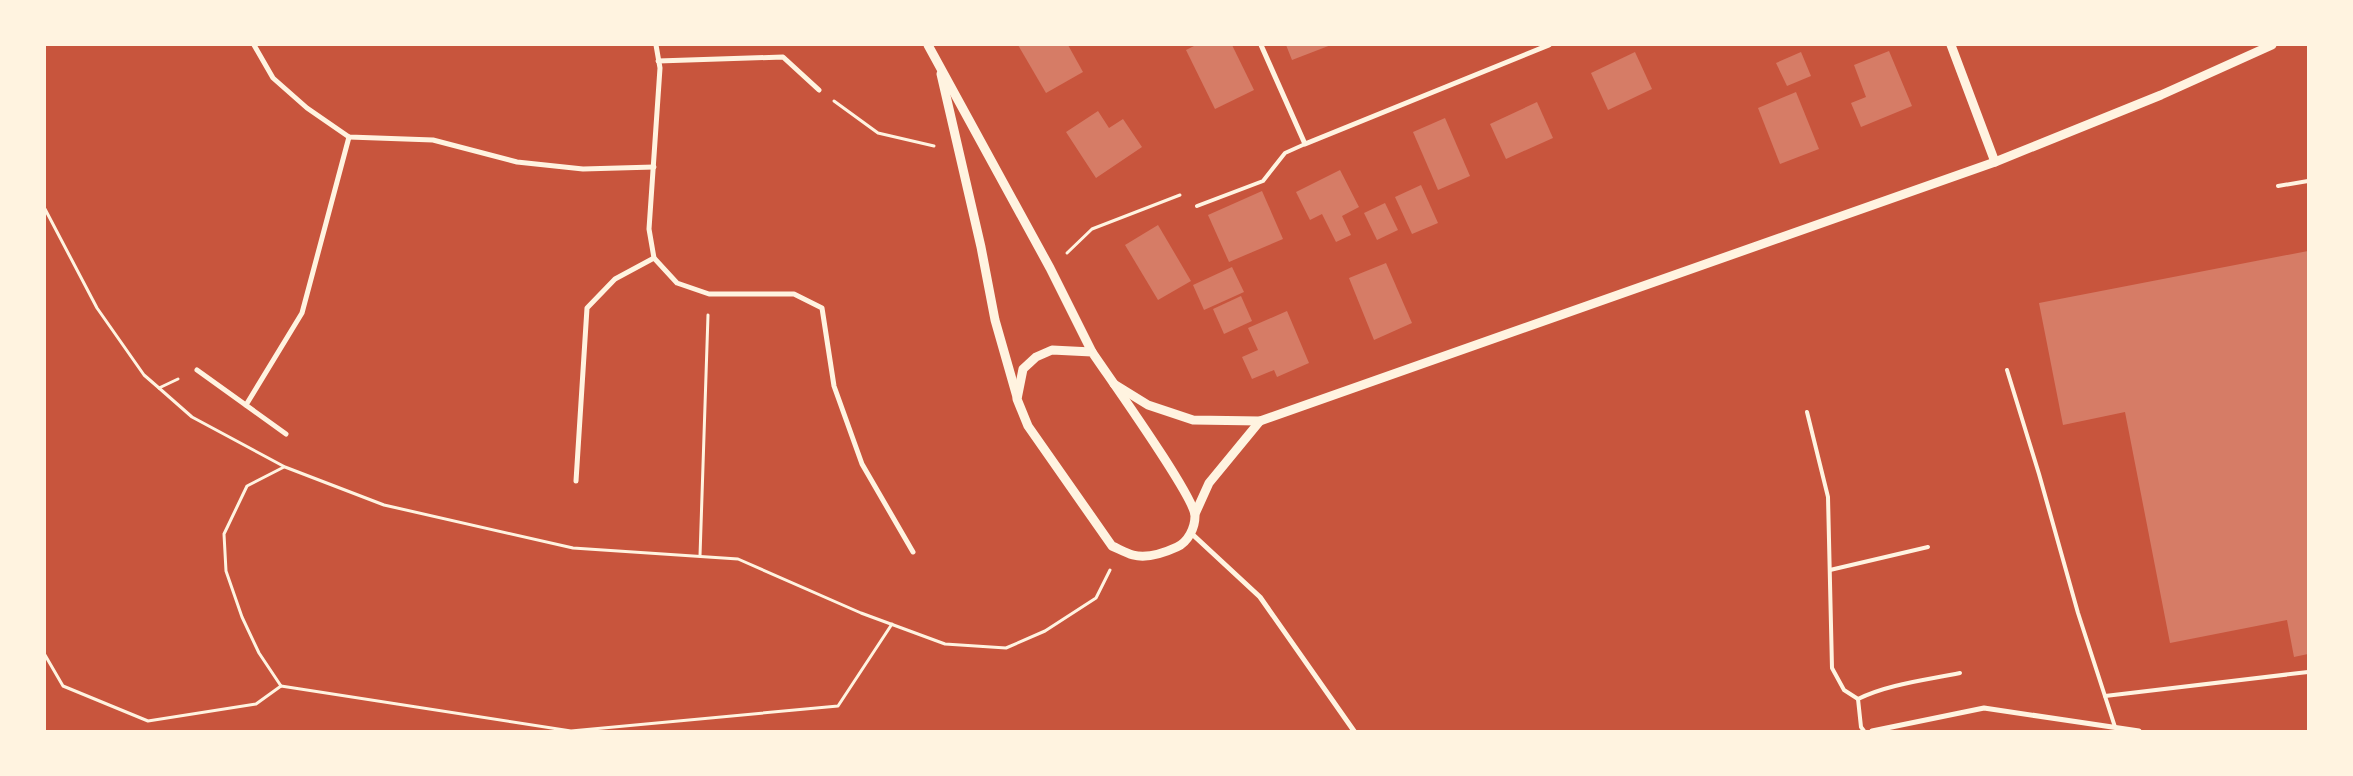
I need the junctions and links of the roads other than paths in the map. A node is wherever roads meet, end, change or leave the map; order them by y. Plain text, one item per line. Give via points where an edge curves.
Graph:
1 (254, 45) edge
2 (656, 45) edge
3 (928, 45) edge
4 (1261, 45) edge
5 (1549, 45) edge
6 (1951, 45) edge
7 (2272, 45) edge
8 (658, 61) junction
9 (939, 64) junction
10 (820, 90) road end
11 (349, 137) junction
12 (1305, 144) junction
13 (1995, 162) junction
14 (654, 167) junction
15 (2308, 181) edge
16 (2278, 186) dead end
17 (1197, 206) dead end
18 (654, 258) junction
19 (1092, 352) junction
20 (197, 370) dead end
21 (2007, 370) dead end
22 (1114, 384) junction
23 (1017, 399) junction
24 (246, 405) junction
25 (1807, 412) dead end
26 (1260, 421) junction
27 (286, 434) dead end
28 (576, 481) dead end
29 (1195, 514) junction
30 (1191, 533) junction
31 (1928, 547) dead end
32 (913, 552) dead end
33 (1830, 570) junction
34 (2308, 672) edge
35 (1960, 673) dead end
36 (2105, 696) junction
37 (1858, 699) junction
38 (2115, 727) junction
39 (1354, 731) edge
40 (1864, 731) edge
41 (1872, 731) edge
42 (2139, 731) edge

1 - 11 street via 273,78 307,108
2 - 8 street
3 - 9 street
4 - 12 street
5 - 12 street
6 - 13 street
7 - 13 street via 2162,95
8 - 10 street via 783,57
8 - 14 street
9 - 19 street
9 - 23 street via 995,320
11 - 14 street via 433,140 517,162 574,168
11 - 24 street via 302,314
12 - 17 lane via 1285,153 1263,181
13 - 26 street
14 - 18 street via 649,229
15 - 16 lane
18 - 28 street via 615,278 586,308
18 - 32 street via 677,284 708,294 794,294 822,308 834,386 862,464
19 - 22 street
19 - 23 street via 1052,350 1036,357 1024,369
20 - 24 street
21 - 36 lane
22 - 26 street via 1148,405 1193,420
22 - 29 street via 1182,488
23 - 30 street via 1028,426 1112,546 1134,556 1162,555 1183,544
24 - 27 street
25 - 33 lane via 1828,497
26 - 29 street via 1209,482
29 - 30 street
30 - 39 street via 1260,597
31 - 33 lane
33 - 37 lane via 1832,668 1844,690
34 - 36 lane
35 - 37 lane
36 - 38 lane
37 - 40 lane
38 - 41 street via 1984,708
38 - 42 street

